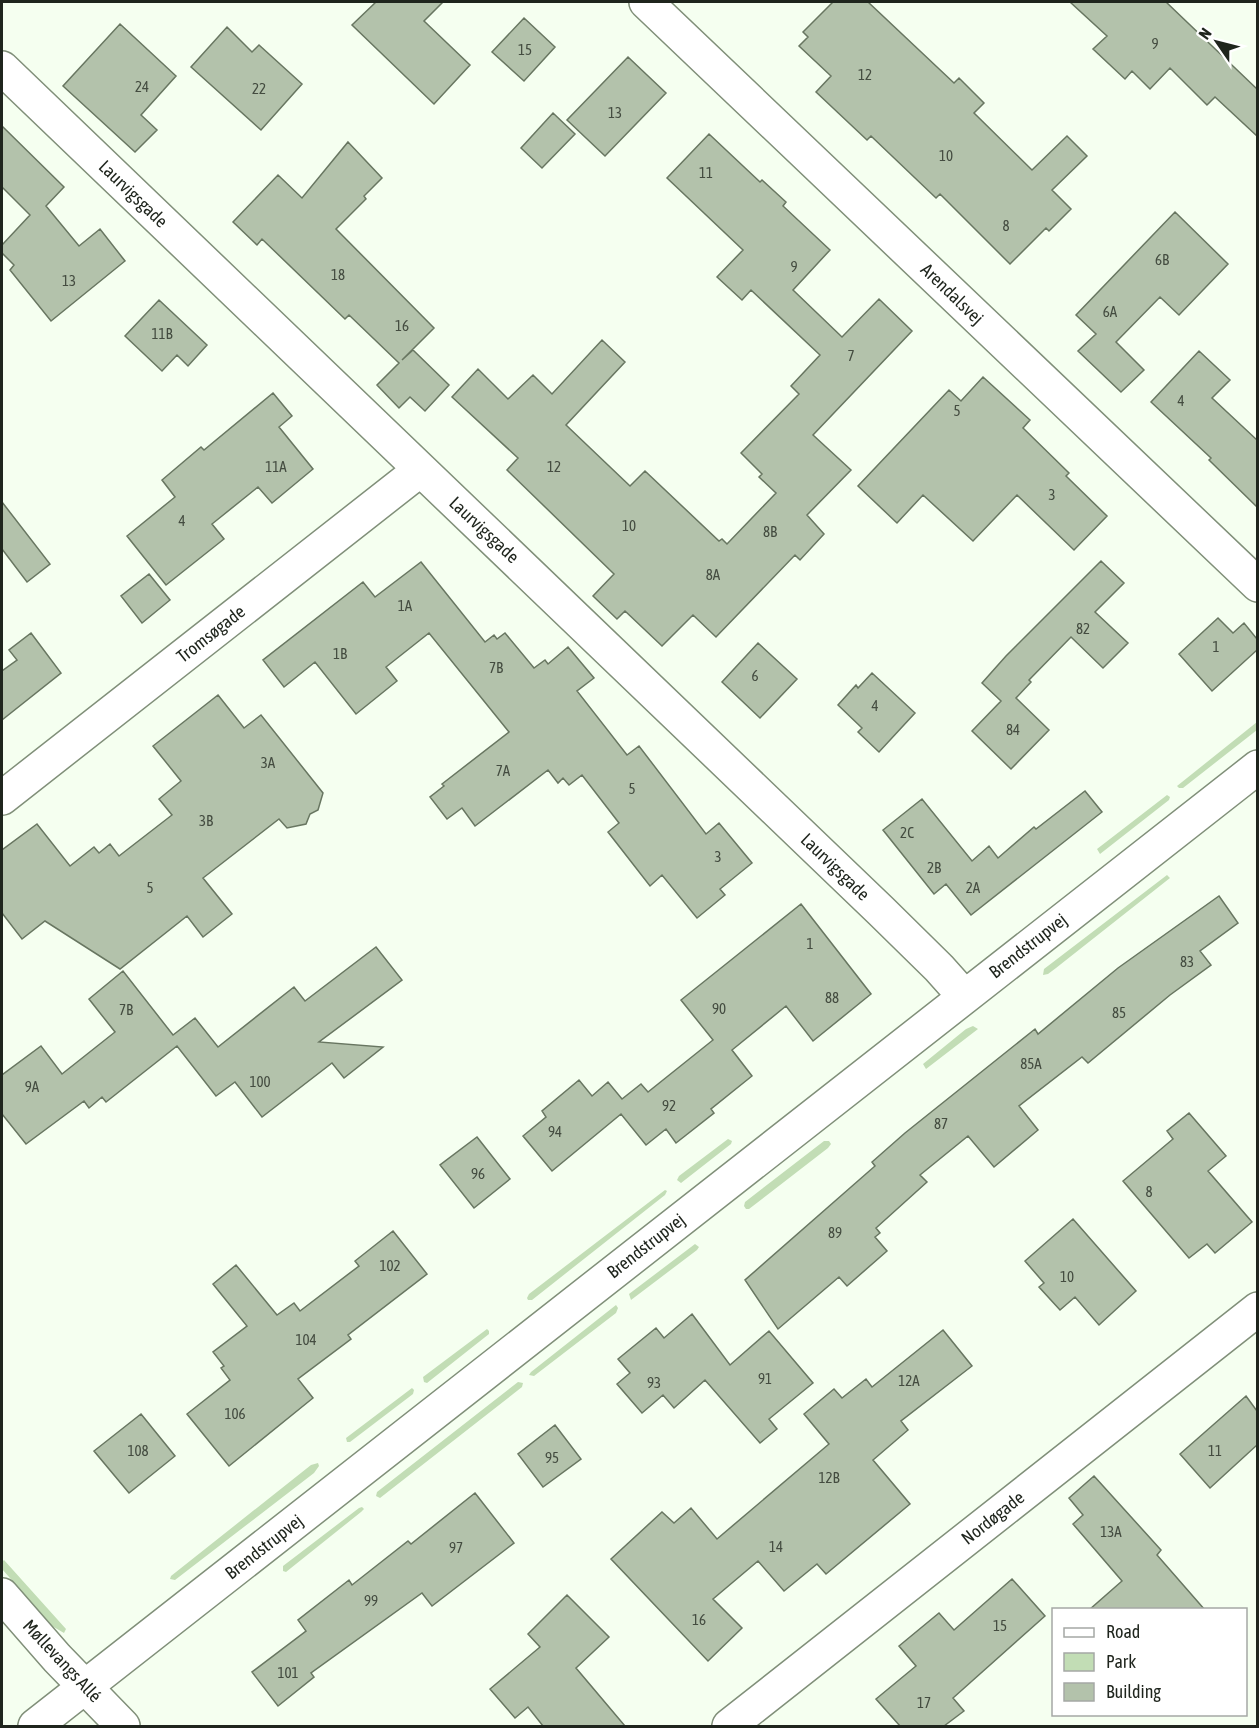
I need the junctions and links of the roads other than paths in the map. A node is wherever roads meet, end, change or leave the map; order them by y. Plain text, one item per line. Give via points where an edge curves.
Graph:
1 (646, 2) edge
2 (2, 68) edge
3 (420, 470) junction
4 (1257, 585) edge
5 (1257, 767) edge
6 (2, 798) edge
7 (964, 996) junction
8 (1257, 1310) edge
9 (2, 1595) edge
10 (85, 1688) junction
11 (35, 1726) edge
12 (123, 1726) edge
13 (729, 1726) edge

1 - 4 street, Arendalsvej
2 - 3 street, Laurvigsgade
3 - 6 street, Tromsøgade
3 - 7 street, Laurvigsgade via 890,919
5 - 7 street, Brendstrupvej
7 - 10 street, Brendstrupvej
8 - 13 street, Nordøgade
9 - 10 street, Møllevangs Allé
10 - 11 street, Brendstrupvej
10 - 12 street, Møllevangs Allé

